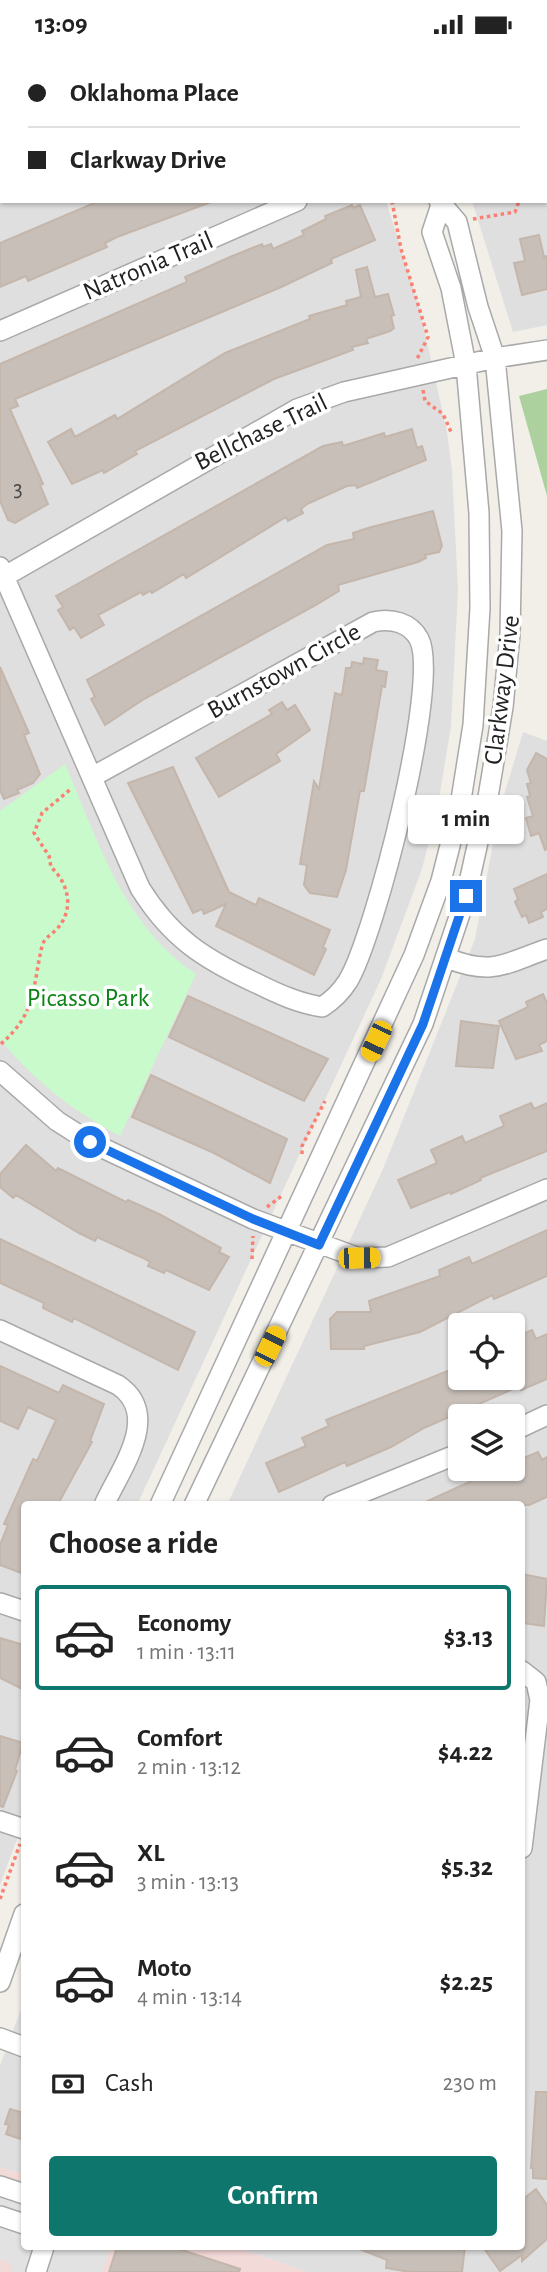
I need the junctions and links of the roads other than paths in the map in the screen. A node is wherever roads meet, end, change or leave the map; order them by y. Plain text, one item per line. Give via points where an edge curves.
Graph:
1 (292, 203) edge
2 (440, 203) edge
3 (0, 331) edge
4 (547, 350) edge
5 (495, 358) junction
6 (466, 365) junction
7 (1, 574) edge
8 (92, 777) junction
9 (547, 949) edge
10 (447, 958) junction
11 (0, 1071) edge
12 (547, 1189) edge
13 (288, 1230) junction
14 (319, 1245) junction
15 (0, 1330) edge
16 (547, 1415) edge
17 (525, 1425) edge
18 (448, 1458) edge
19 (106, 1501) edge
20 (162, 1501) edge
21 (196, 1501) edge
22 (342, 1501) edge
23 (0, 1602) edge
24 (21, 1610) edge
25 (525, 1673) edge
26 (0, 1821) edge
27 (525, 1823) edge
28 (21, 1828) edge
29 (21, 1922) edge
30 (0, 1982) edge
31 (0, 2038) edge
32 (21, 2046) edge
33 (0, 2186) edge
34 (21, 2193) edge
35 (0, 2216) edge
36 (21, 2223) edge
37 (43, 2250) edge
38 (36, 2272) edge

1 - 3 street, Natronia Trail
2 - 5 street, Clarkway Drive via 457,222
2 - 6 street, Clarkway Drive via 432,232 451,288
4 - 5 street, Bellchase Trail
5 - 6 street, Bellchase Trail
5 - 10 street, Clarkway Drive via 512,531 510,634 488,797
6 - 7 street, Bellchase Trail via 344,392 297,409
6 - 13 street, Clarkway Drive via 479,513 480,608 473,725 460,806 441,881 414,955
7 - 8 street, Burnstown Circle
8 - 8 street, Burnstown Circle via 373,622 403,623 419,638 425,660 398,831 349,979 335,999 322,1007 299,1004 212,963 168,928 140,888
9 - 10 street via 493,968 476,969
10 - 14 street, Clarkway Drive via 423,1024
11 - 13 street via 57,1121 90,1142 253,1219
12 - 14 street via 388,1257 359,1258
13 - 14 street
13 - 20 street, Clarkway Drive
14 - 21 street, Clarkway Drive
15 - 19 street via 129,1392 136,1404 139,1428
16 - 17 street
18 - 22 street
23 - 24 street
25 - 27 street via 537,1682 540,1700
26 - 28 street
29 - 30 street
31 - 32 street
33 - 34 street
35 - 36 street
37 - 38 street

